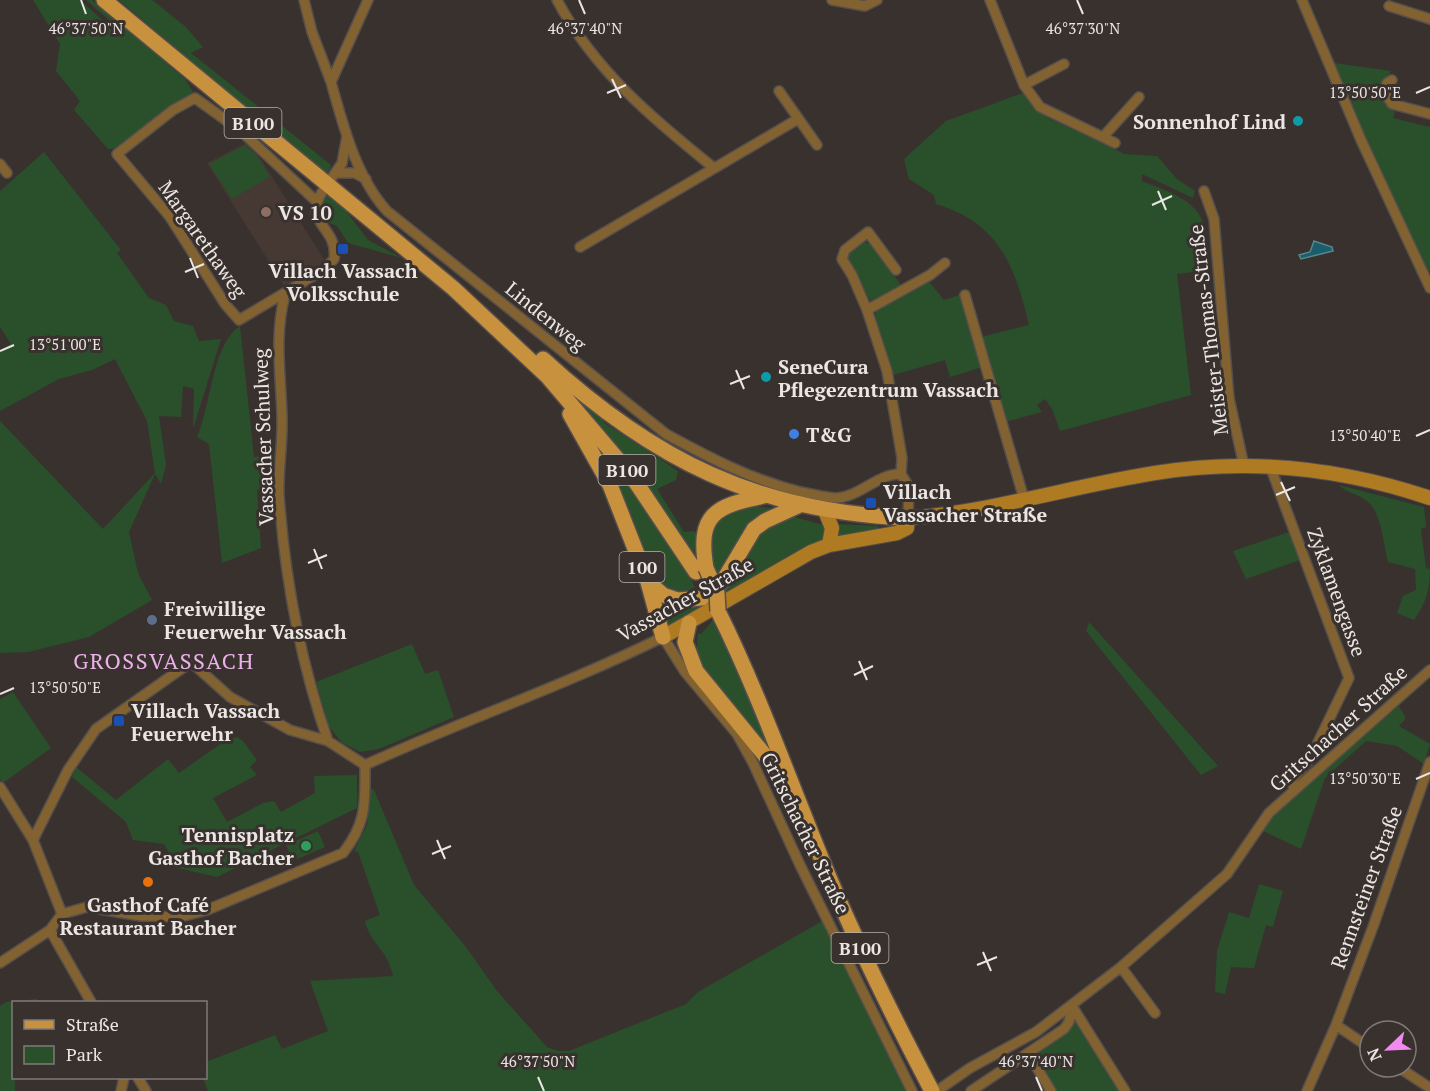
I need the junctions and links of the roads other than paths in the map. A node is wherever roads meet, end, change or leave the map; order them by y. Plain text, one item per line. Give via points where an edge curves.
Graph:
1 (104, 0) edge
2 (304, 0) edge
3 (368, 0) edge
4 (558, 0) edge
5 (832, 0) edge
6 (877, 0) edge
7 (990, 0) edge
8 (1302, 0) edge
9 (1389, 6) dead end
10 (1430, 19) edge
11 (1064, 64) dead end
12 (1392, 80) dead end
13 (331, 82) junction
14 (1024, 85) junction
15 (779, 92) dead end
16 (1139, 97) dead end
17 (1430, 114) edge
18 (798, 119) junction
19 (347, 134) junction
20 (1103, 137) junction
21 (1115, 143) dead end
22 (818, 145) dead end
23 (0, 164) edge
24 (714, 168) junction
25 (7, 173) dead end
26 (366, 179) junction
27 (324, 189) dead end
28 (1204, 191) dead end
29 (316, 201) junction
30 (580, 247) dead end
31 (945, 263) dead end
32 (896, 270) dead end
33 (1430, 288) edge
34 (285, 295) junction
35 (966, 296) dead end
36 (478, 310) junction
37 (867, 310) junction
38 (547, 376) junction
39 (1244, 466) junction
40 (1270, 466) junction
41 (901, 474) junction
42 (764, 496) junction
43 (1430, 498) edge
44 (1024, 499) junction
45 (800, 505) junction
46 (825, 511) junction
47 (908, 518) junction
48 (829, 545) junction
49 (701, 570) junction
50 (648, 582) junction
51 (689, 623) junction
52 (663, 637) junction
53 (1430, 670) edge
54 (328, 741) junction
55 (1430, 762) edge
56 (365, 765) junction
57 (0, 787) edge
58 (1294, 790) junction
59 (795, 794) junction
60 (33, 840) junction
61 (62, 914) junction
62 (50, 930) junction
63 (0, 963) edge
64 (1121, 967) junction
65 (90, 1001) edge
66 (1072, 1006) junction
67 (1155, 1013) dead end
68 (1336, 1025) junction
69 (1358, 1040) edge
70 (1028, 1053) junction
71 (1415, 1079) edge
72 (1430, 1090) edge
73 (912, 1091) edge
74 (932, 1091) edge
75 (937, 1091) edge
76 (971, 1091) edge
77 (1051, 1091) edge
78 (1125, 1091) edge
79 (1307, 1091) edge

1 - 36 main road, B100
2 - 13 street, Lindenweg
3 - 13 street
4 - 24 street via 578,36 626,92
5 - 6 street via 865,6
7 - 14 street
8 - 33 street
9 - 10 street
11 - 14 street
12 - 17 street via 1384,91 1392,104
13 - 19 street, Lindenweg
14 - 20 street via 1040,107
15 - 18 street
16 - 20 street
18 - 22 street
18 - 24 street
19 - 26 street, Lindenweg
19 - 26 street via 346,148 334,176 355,173
20 - 21 street
23 - 25 street
24 - 30 street
26 - 41 street, Lindenweg via 387,211 666,434 764,483 826,497 846,496 892,474
27 - 29 street
28 - 39 street, Meister-Thomas-Straße via 1214,219 1229,398
29 - 34 street via 316,217 334,244 334,259
29 - 34 street, Margarethaweg via 242,131 195,98 173,110 117,154 170,217 239,320
31 - 37 street
32 - 37 street via 868,232 845,250 842,260
34 - 54 street, Vassacher Schulweg via 278,318 282,420 279,493 295,625
35 - 44 street
36 - 38 main road, B100
36 - 42 main road via 497,316 561,375 648,442 684,463
37 - 41 street via 887,371 902,458
38 - 49 main road, B100 via 631,475
38 - 50 main road, 100 via 553,394 574,418 610,485
39 - 40 main road
39 - 44 main road via 1155,473
40 - 43 main road via 1361,478
40 - 58 street, Zyklamengasse via 1349,678 1310,759 1292,780
41 - 47 street via 909,487
42 - 45 main road
42 - 49 main road via 726,505 715,513 703,540
44 - 47 main road via 970,511
45 - 46 main road
45 - 50 main road, 100 via 754,529 723,581 702,598 678,600 663,595
46 - 47 main road
46 - 48 main road via 832,528
47 - 48 main road, Vassacher Straße via 907,528 897,533
48 - 51 main road, Vassacher Straße via 794,560
49 - 59 main road, B100, bridge via 717,593 718,611
50 - 52 main road, 100
51 - 52 main road, Vassacher Straße
51 - 59 main road via 685,642 696,671
52 - 56 street, Vassacher Straße via 598,669 459,723
52 - 73 street, Gritschacher Straße via 685,672 737,734
53 - 58 street, Gritschacher Straße
54 - 56 street
54 - 60 street via 290,730 230,697 191,662 96,729 68,770
55 - 68 street, Rennsteiner Straße
56 - 61 street via 364,815 343,853 207,910 180,917 141,916 87,907
57 - 60 street
58 - 64 street, Gritschacher Straße via 1269,813 1227,874
59 - 74 main road, B100 via 875,984
60 - 61 street
61 - 62 street
62 - 63 street
62 - 65 street
64 - 66 street, Gritschacher Straße
64 - 67 street
66 - 70 street via 1064,1029
66 - 75 street, Gritschacher Straße
66 - 78 street
68 - 69 street
68 - 79 street, Rennsteiner Straße
70 - 76 street
70 - 77 street
71 - 72 street

